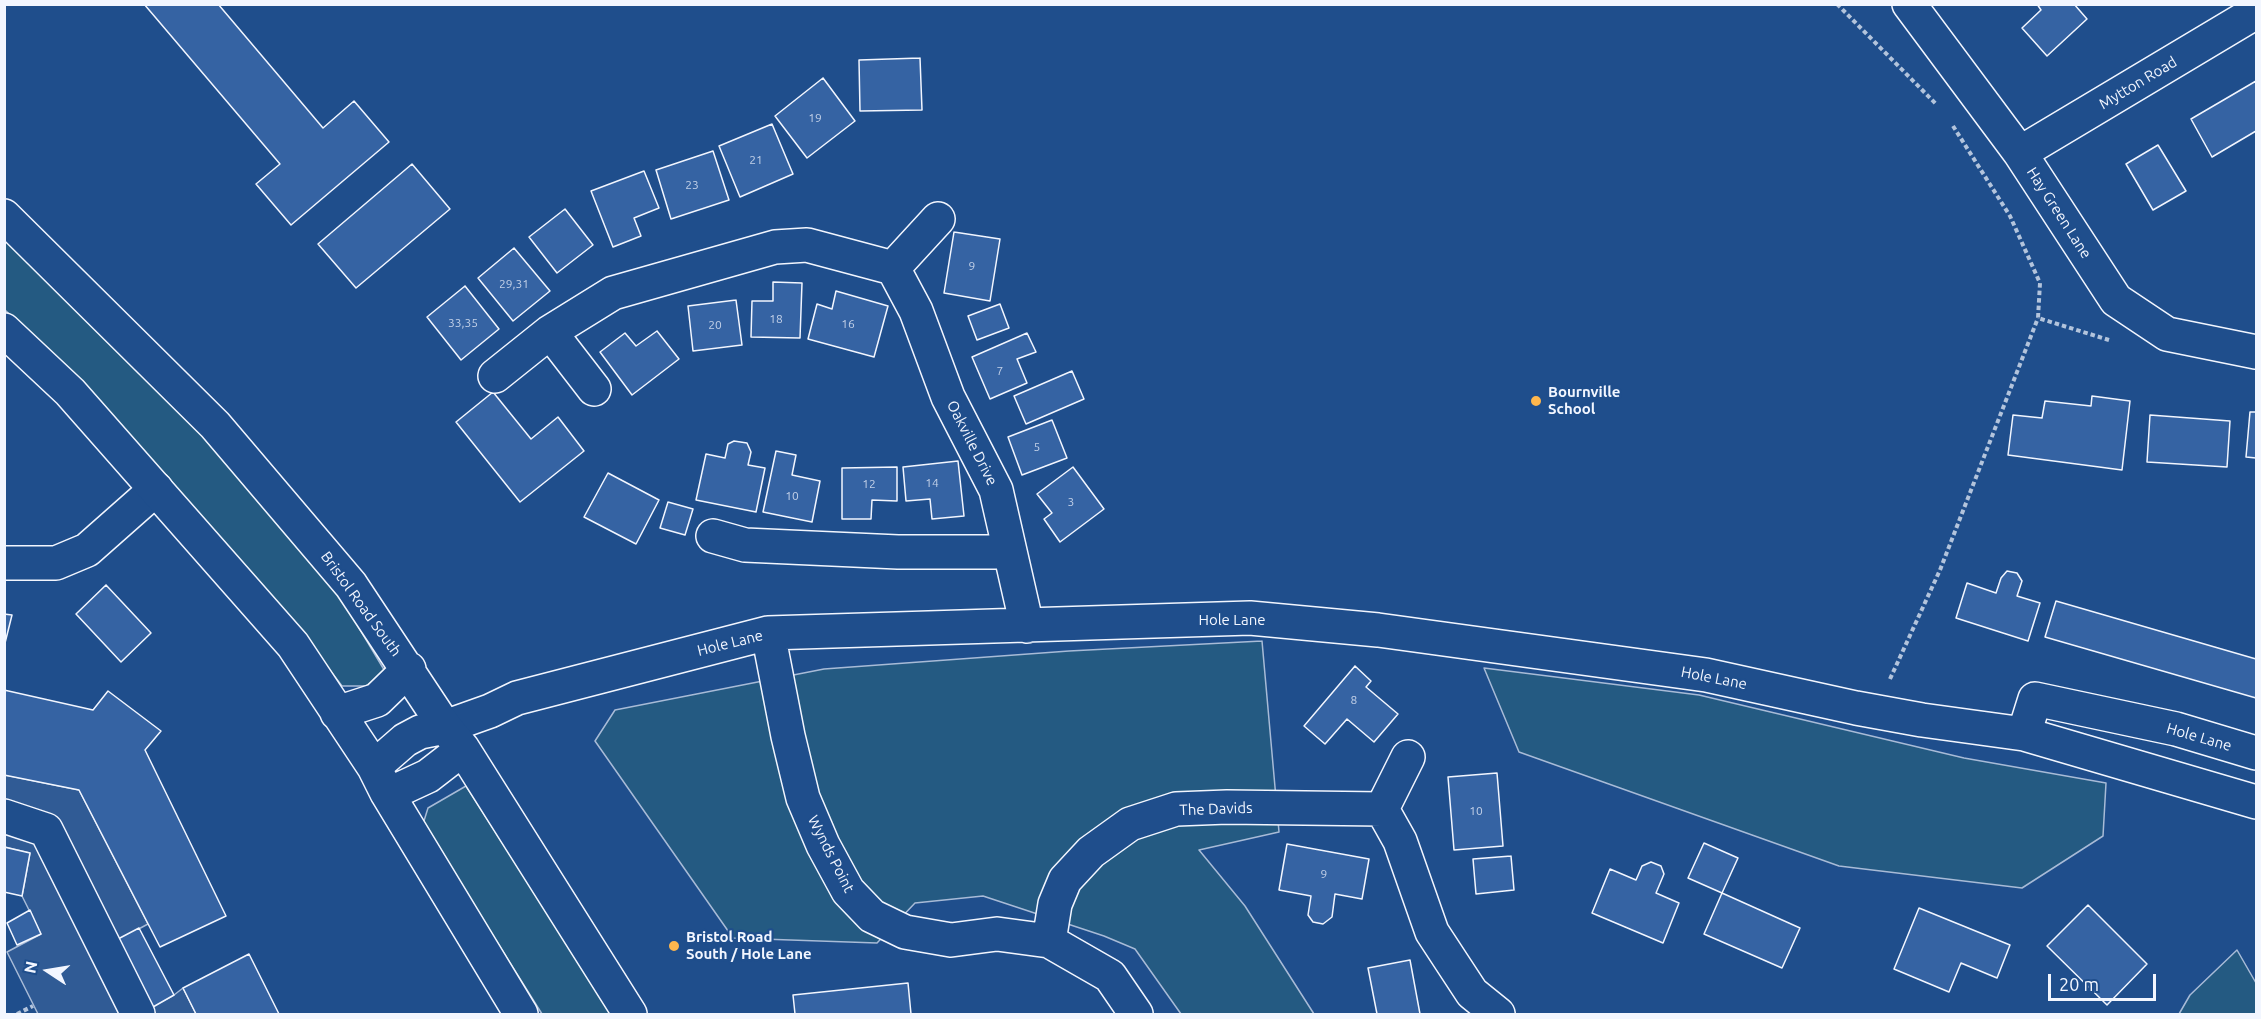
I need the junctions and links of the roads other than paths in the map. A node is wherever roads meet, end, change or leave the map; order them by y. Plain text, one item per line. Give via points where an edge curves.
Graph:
1 (1909, 4) edge
2 (2256, 12) edge
3 (2020, 153) junction
4 (4, 216) edge
5 (938, 219) dead end
6 (893, 268) junction
7 (4, 330) edge
8 (550, 332) junction
9 (2256, 352) edge
10 (495, 376) dead end
11 (594, 389) dead end
12 (156, 489) junction
13 (713, 536) dead end
14 (1010, 552) junction
15 (4, 563) edge
16 (1027, 626) junction
17 (768, 633) junction
18 (408, 669) junction
19 (337, 714) junction
20 (2024, 734) junction
21 (454, 738) junction
22 (2256, 753) edge
23 (1408, 757) dead end
24 (380, 780) junction
25 (2256, 802) edge
26 (1382, 809) junction
27 (4, 816) edge
28 (1049, 941) junction
29 (138, 1014) edge
30 (521, 1014) edge
31 (630, 1014) edge
32 (1136, 1014) edge
33 (1497, 1014) edge

1 - 3 main road, Hay Green Lane
2 - 3 main road, Mytton Road
3 - 9 main road, Hay Green Lane via 2116,300 2167,334
4 - 18 main road, Bristol Road South via 215,425 351,585
5 - 6 main road
6 - 8 main road via 807,245 775,247 613,293
6 - 14 main road, Oakville Drive via 916,311 948,397 996,490
7 - 12 main road via 70,392
8 - 10 main road
8 - 11 main road
12 - 15 main road via 87,550 56,563
12 - 19 main road via 293,645
13 - 14 main road via 745,545
14 - 16 main road, Oakville Drive
16 - 17 main road, Hole Lane
16 - 20 main road, Hole Lane via 1250,618 1378,630 1706,675 1856,708
17 - 21 main road, Hole Lane via 517,698 490,711
17 - 28 main road, Wynds Point via 803,798 848,891 872,916 905,932 951,940 997,934
18 - 19 main road via 377,700
18 - 21 main road, Bristol Road South
19 - 24 main road
20 - 22 main road, Hole Lane via 2035,699 2175,729
20 - 25 main road, Hole Lane
21 - 24 main road via 420,732 405,740
21 - 24 main road via 428,776 400,789
21 - 31 main road, Bristol Road South
23 - 26 main road
24 - 30 main road
26 - 28 main road, The Davids via 1176,809 1130,824 1091,852 1065,880 1055,904
26 - 33 main road via 1400,841 1432,932 1472,993
27 - 29 main road via 46,830
28 - 32 main road, Wynds Point via 1110,976

